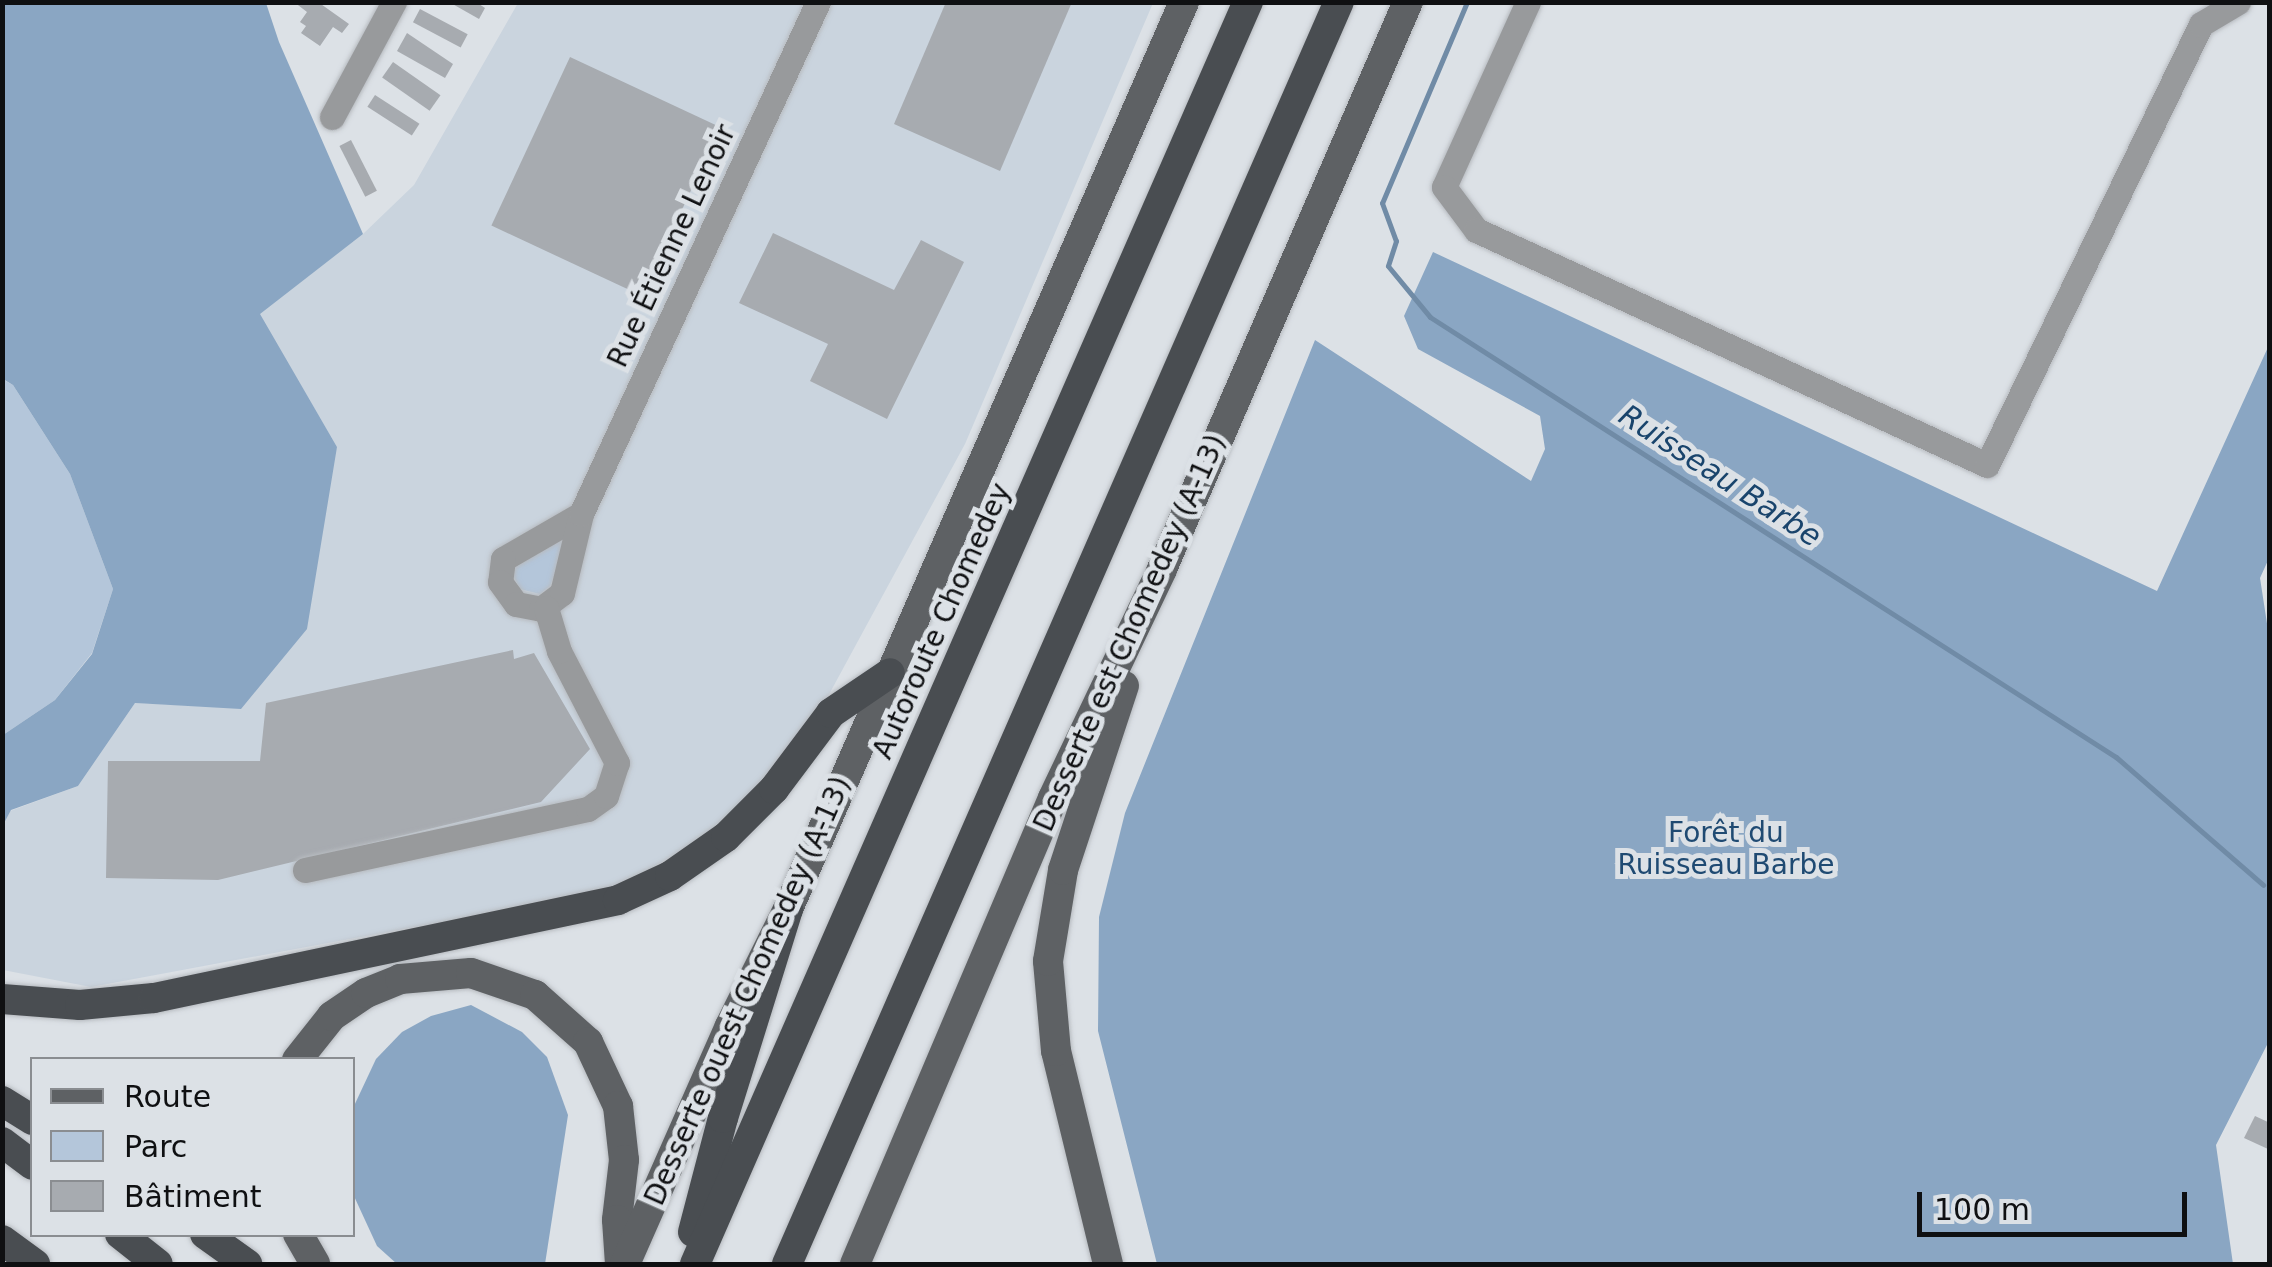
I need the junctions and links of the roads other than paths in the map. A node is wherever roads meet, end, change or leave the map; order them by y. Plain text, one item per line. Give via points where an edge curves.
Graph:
1 (394, 2) edge
2 (818, 2) edge
3 (1184, 2) edge
4 (1248, 2) edge
5 (1339, 2) edge
6 (1408, 2) edge
7 (1528, 2) edge
8 (2238, 2) edge
9 (332, 116) dead end
10 (581, 514) junction
11 (1162, 569) junction
12 (546, 608) junction
13 (890, 673) junction
14 (305, 870) dead end
15 (788, 909) junction
16 (2, 999) edge
17 (300, 1057) edge
18 (2, 1101) edge
19 (30, 1119) edge
20 (2, 1142) edge
21 (30, 1163) edge
22 (124, 1237) edge
23 (209, 1237) edge
24 (300, 1237) edge
25 (2, 1240) edge
26 (35, 1264) edge
27 (158, 1264) edge
28 (247, 1264) edge
29 (315, 1264) edge
30 (623, 1264) edge
31 (685, 1264) edge
32 (695, 1264) edge
33 (787, 1264) edge
34 (855, 1264) edge
35 (1108, 1264) edge

1 - 9 street
2 - 10 street, Rue Étienne Lenoir
3 - 13 main road, Desserte ouest Chomedey (A-13)
4 - 32 highway, Autoroute Chomedey
5 - 33 highway
6 - 11 main road, Desserte est Chomedey (A-13)
7 - 8 street via 1444,186 1476,230 1987,465 2200,24
10 - 12 street, Rue Étienne Lenoir via 567,584
10 - 12 street via 516,548 500,567 509,598 526,609
11 - 34 main road, Desserte est Chomedey (A-13) via 1054,798
11 - 35 main road via 1063,870 1049,936 1056,1051
12 - 14 street via 559,652 617,763 606,796 588,809
13 - 15 main road, Desserte ouest Chomedey (A-13)
13 - 16 highway via 831,713 774,789 726,837 670,876 618,900 180,994 80,1005
15 - 30 main road, Desserte ouest Chomedey (A-13)
15 - 31 highway
17 - 30 main road via 332,1016 400,978 471,973 536,995 588,1042 618,1106
18 - 19 highway
20 - 21 highway
22 - 27 highway
23 - 28 highway
24 - 29 main road
25 - 26 highway

